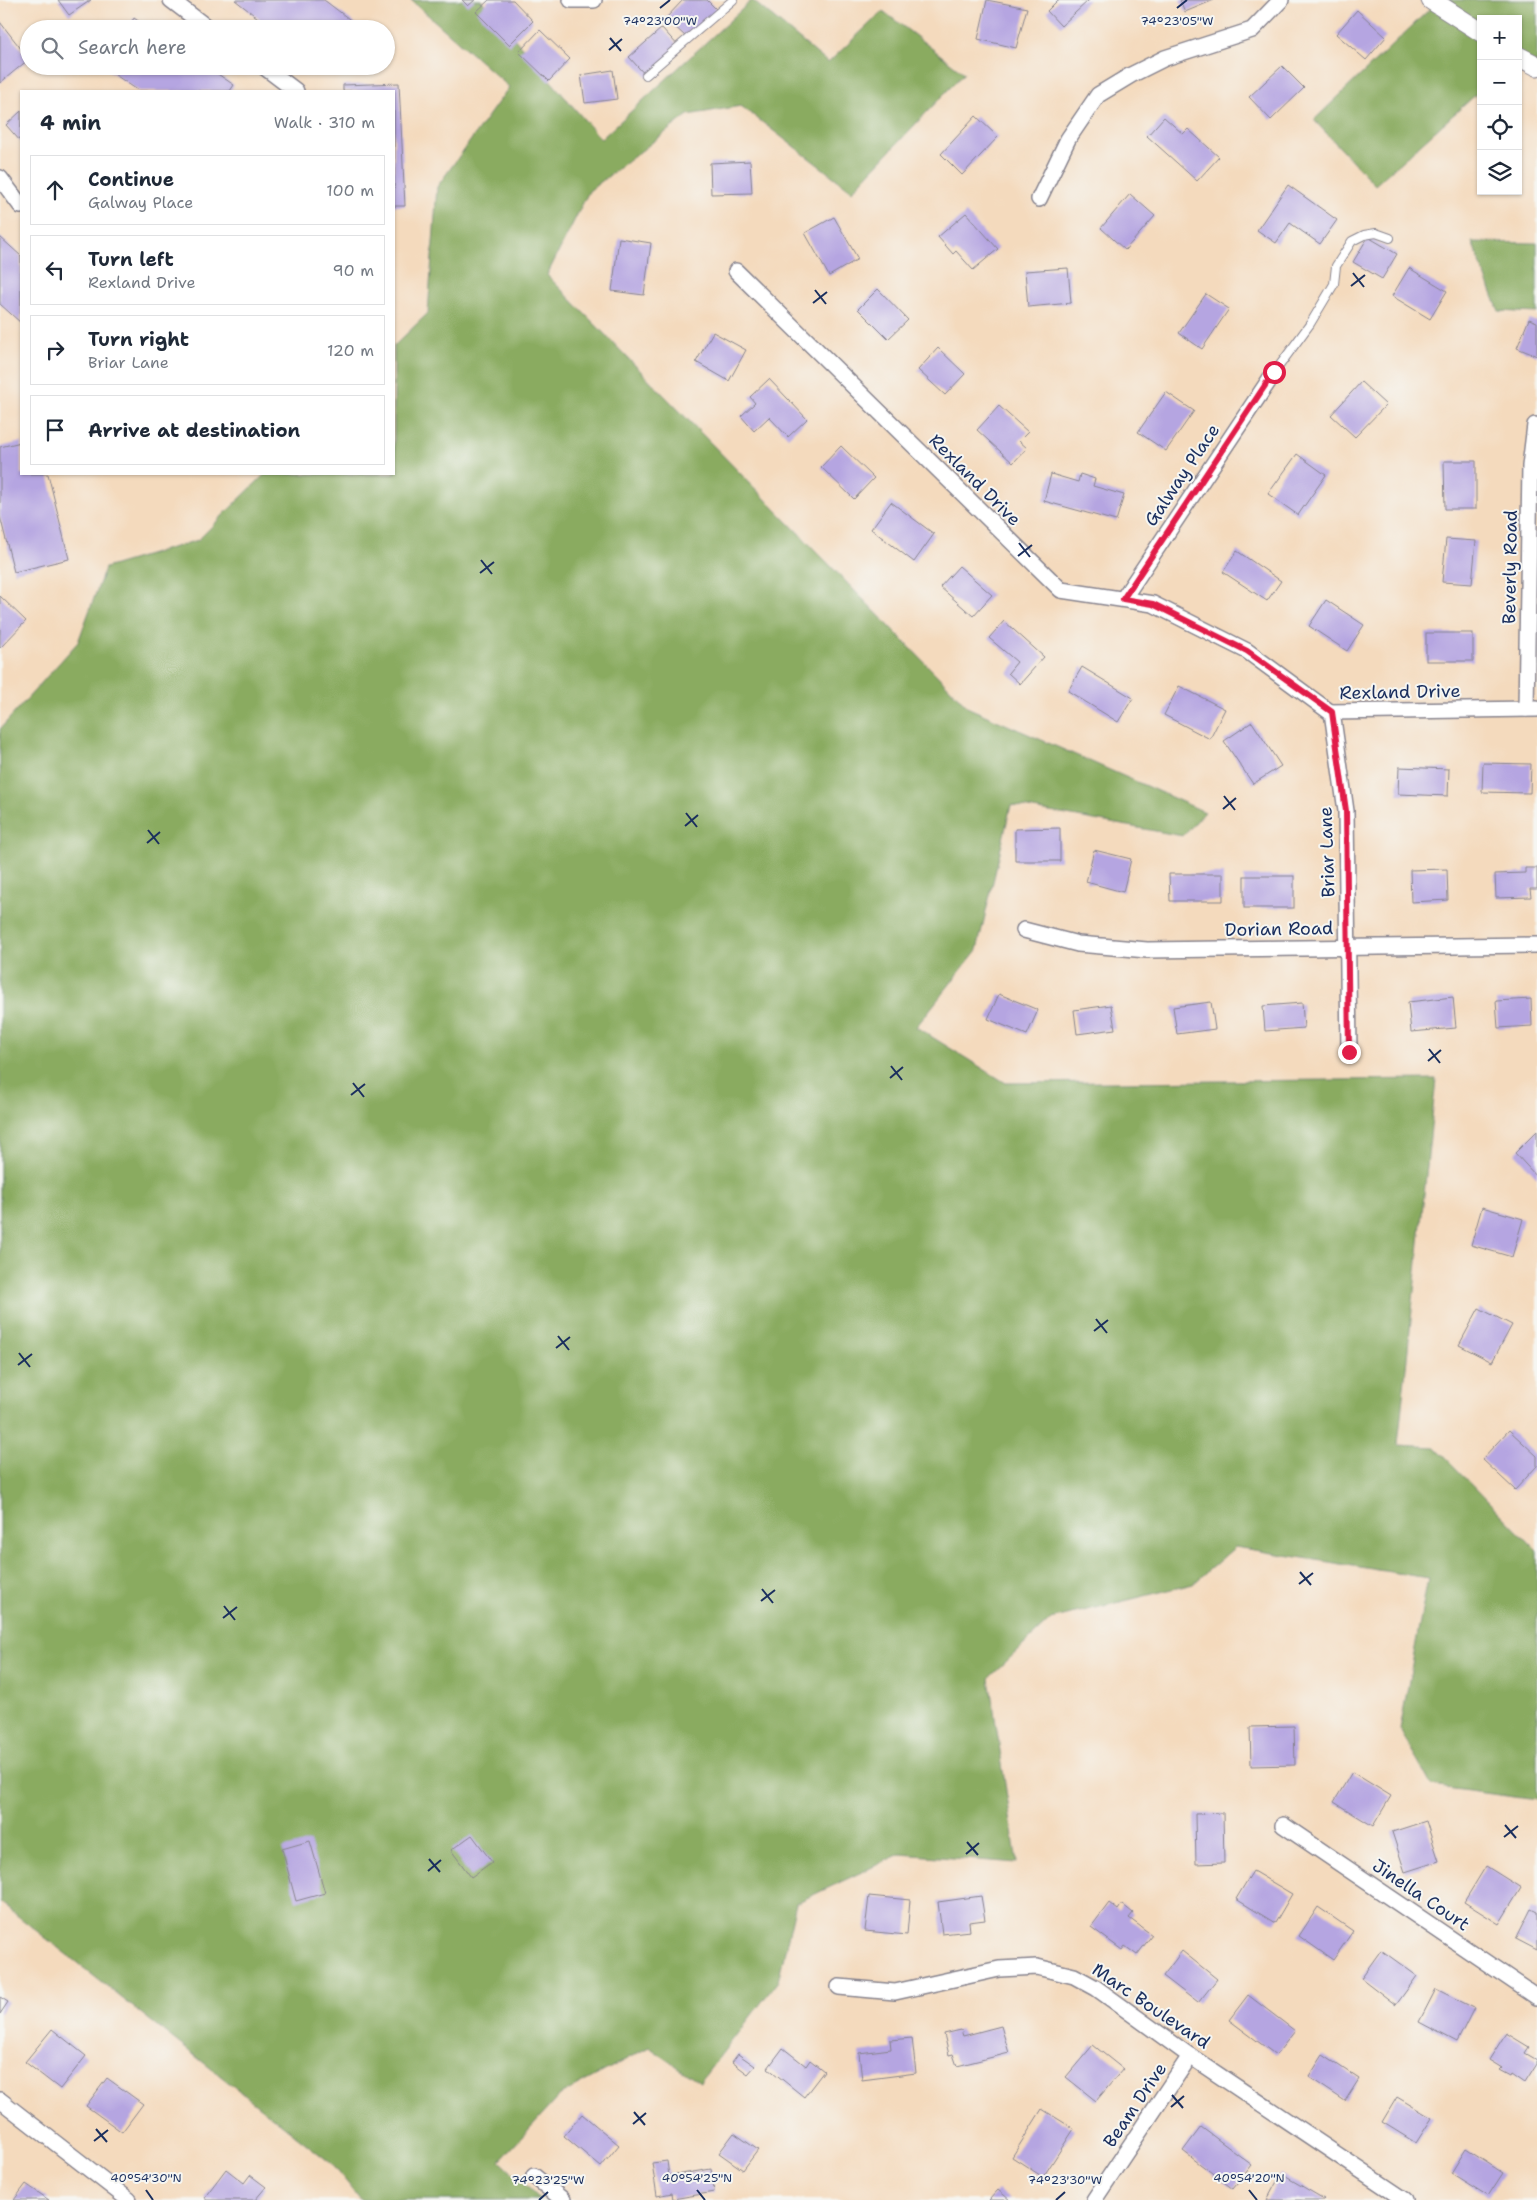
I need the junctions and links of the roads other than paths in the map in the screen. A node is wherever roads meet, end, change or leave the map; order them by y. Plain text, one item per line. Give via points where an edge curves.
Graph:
1 (170, 0) edge
2 (570, 0) edge
3 (594, 0) edge
4 (733, 0) edge
5 (1281, 0) edge
6 (1431, 0) edge
7 (197, 20) edge
8 (1477, 29) edge
9 (1522, 58) edge
10 (1537, 66) edge
11 (275, 75) edge
12 (646, 76) dead end
13 (295, 90) edge
14 (0, 178) edge
15 (1039, 199) dead end
16 (20, 205) edge
17 (1390, 238) dead end
18 (736, 271) dead end
19 (1274, 372) joint
20 (1535, 425) dead end
21 (1123, 599) junction
22 (1532, 709) edge
23 (1332, 712) junction
24 (1024, 930) dead end
25 (1537, 944) edge
26 (1348, 947) junction
27 (1349, 1052) dead end
28 (1283, 1825) dead end
29 (839, 1987) dead end
30 (1537, 1997) edge
31 (1190, 2056) junction
32 (0, 2100) edge
33 (534, 2176) dead end
34 (129, 2200) edge
35 (563, 2200) edge
36 (1094, 2200) edge
37 (1405, 2200) edge

1 - 7 street
2 - 3 street
4 - 12 lane
5 - 15 street via 1252,30 1166,58 1098,95 1068,140
6 - 8 street
9 - 10 street
11 - 13 street
14 - 16 street
17 - 19 lane via 1376,233 1352,241 1336,266 1334,284 1310,324
18 - 21 street, Rexland Drive via 1061,590
19 - 21 street, Galway Place
20 - 22 street, Beverly Road via 1530,466
21 - 23 street, Rexland Drive via 1153,604 1247,651
22 - 23 street, Rexland Drive
23 - 26 street, Briar Lane via 1346,811
24 - 26 street, Dorian Road via 1078,944 1147,950
25 - 26 street, Dorian Road
26 - 27 street, Briar Lane
28 - 30 street, Jinella Court
29 - 31 street, Marc Boulevard via 895,1992 999,1969 1045,1969 1074,1976 1096,1988
31 - 36 street, Beam Drive
31 - 37 street, Marc Boulevard
32 - 34 street
33 - 35 street

